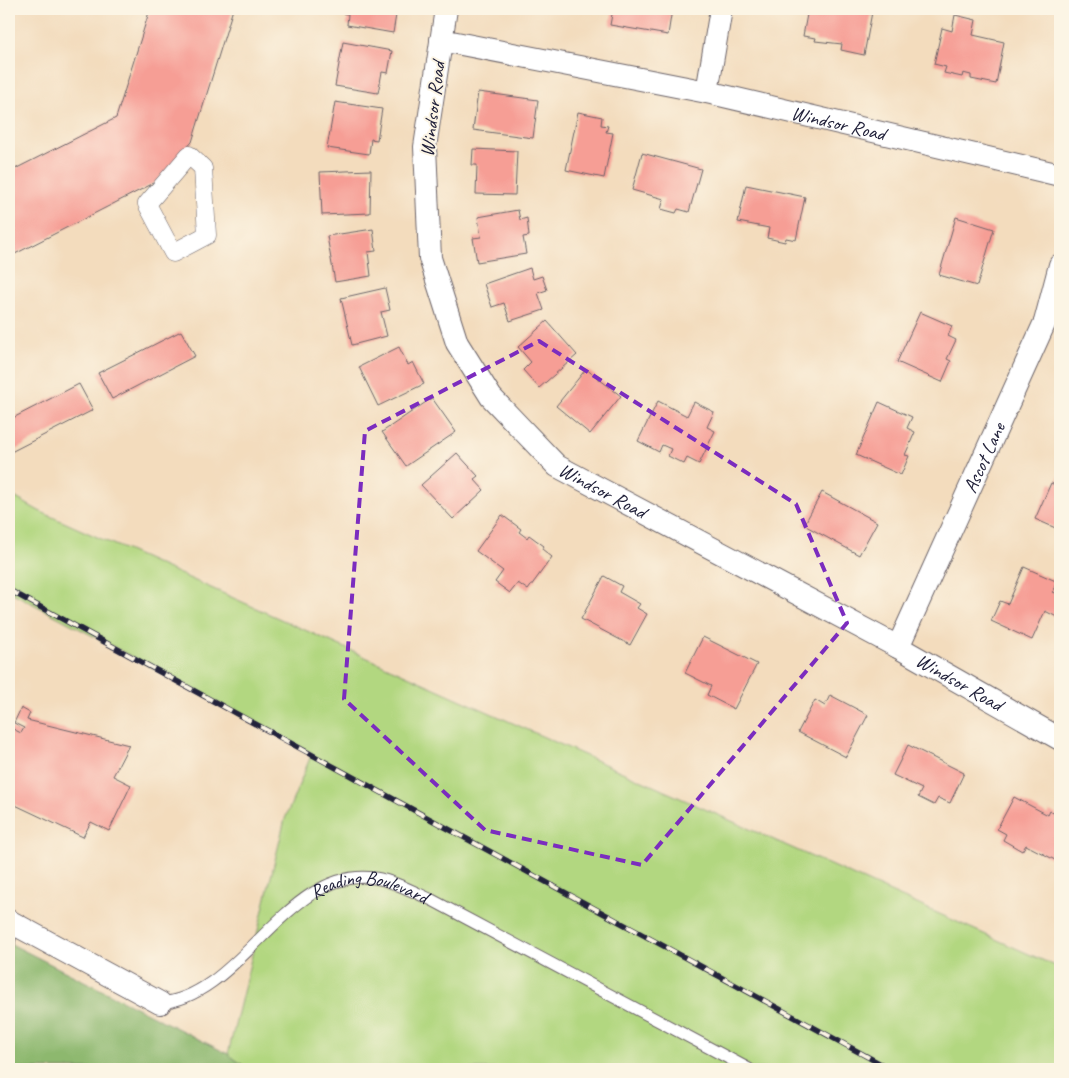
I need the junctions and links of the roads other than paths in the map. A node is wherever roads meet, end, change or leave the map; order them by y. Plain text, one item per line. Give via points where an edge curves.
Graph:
1 (446, 9) edge
2 (720, 9) edge
3 (441, 40) junction
4 (707, 92) junction
5 (1060, 175) edge
6 (174, 253) joint
7 (1060, 265) edge
8 (898, 647) junction
9 (1060, 739) edge
10 (10, 929) edge
11 (160, 1003) joint
12 (749, 1069) edge

1 - 3 street, Windsor Road
2 - 4 street
3 - 4 street, Windsor Road
3 - 8 street, Windsor Road via 425,147 430,258 457,343 491,397 557,466
4 - 5 street, Windsor Road
6 - 6 street via 148,204 189,155 203,168 207,235
7 - 8 street, Ascot Lane via 1045,322
8 - 9 street, Windsor Road
10 - 11 street, Reading Boulevard
11 - 12 lane, Reading Boulevard via 193,996 217,978 293,907 310,896 339,882 374,878 432,900

